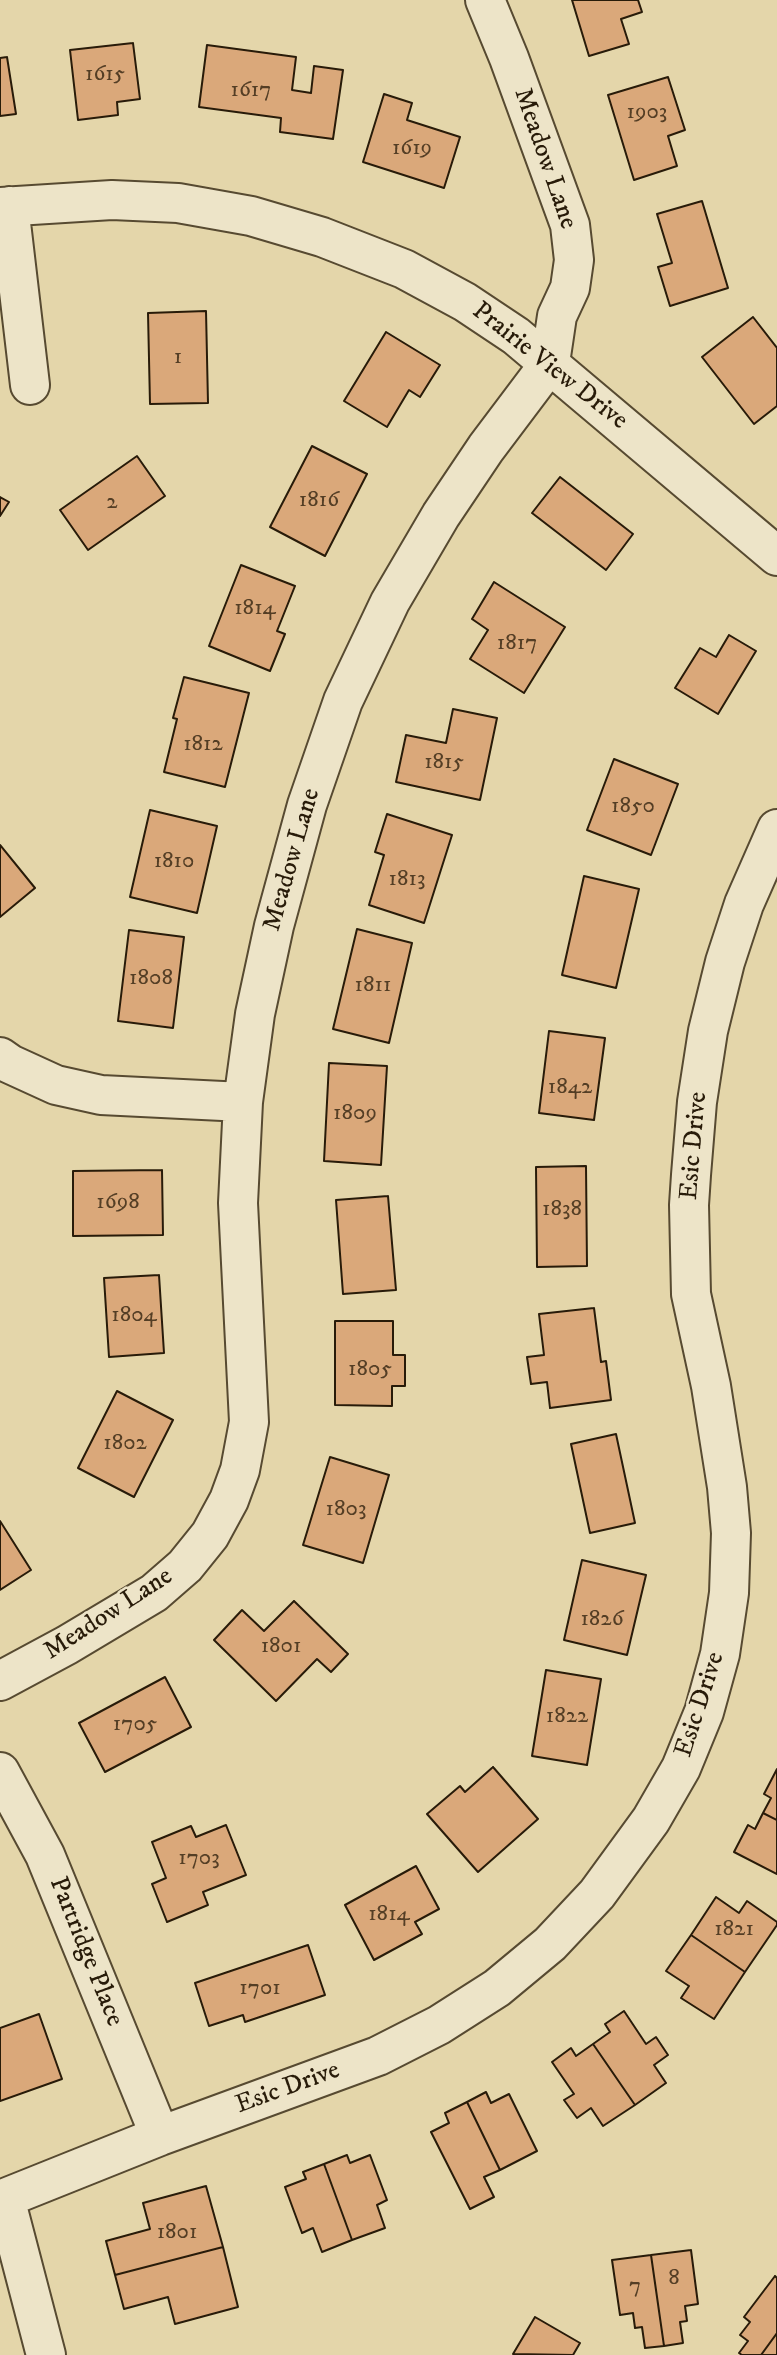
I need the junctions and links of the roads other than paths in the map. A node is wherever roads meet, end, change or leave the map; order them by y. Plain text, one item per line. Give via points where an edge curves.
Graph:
1 (485, 0) edge
2 (4, 206) edge
3 (550, 363) junction
4 (30, 384) dead end
5 (777, 556) edge
6 (777, 829) edge
7 (0, 1057) edge
8 (243, 1102) junction
9 (0, 1681) edge
10 (0, 1772) edge
11 (160, 2136) junction
12 (2, 2199) edge
13 (46, 2355) edge

1 - 3 street, Meadow Lane via 570,225 575,260 570,288 557,316
2 - 3 street, Prairie View Drive via 112,200 178,203 251,216 404,269 465,302
2 - 4 street
3 - 5 street, Prairie View Drive
3 - 8 street, Meadow Lane via 441,515 390,602 343,701 307,805 274,926
6 - 11 street, Esic Drive via 726,958 694,1118 689,1205 691,1293 711,1386 731,1533 720,1654 704,1712 681,1768 651,1821 597,1894 550,1944 497,1988 378,2056
7 - 8 street via 56,1084 101,1095
8 - 9 street, Meadow Lane via 238,1203 249,1422 229,1500 210,1535 185,1566 154,1593
10 - 11 street, Partridge Place via 45,1855
11 - 12 street, Esic Drive
12 - 13 street

